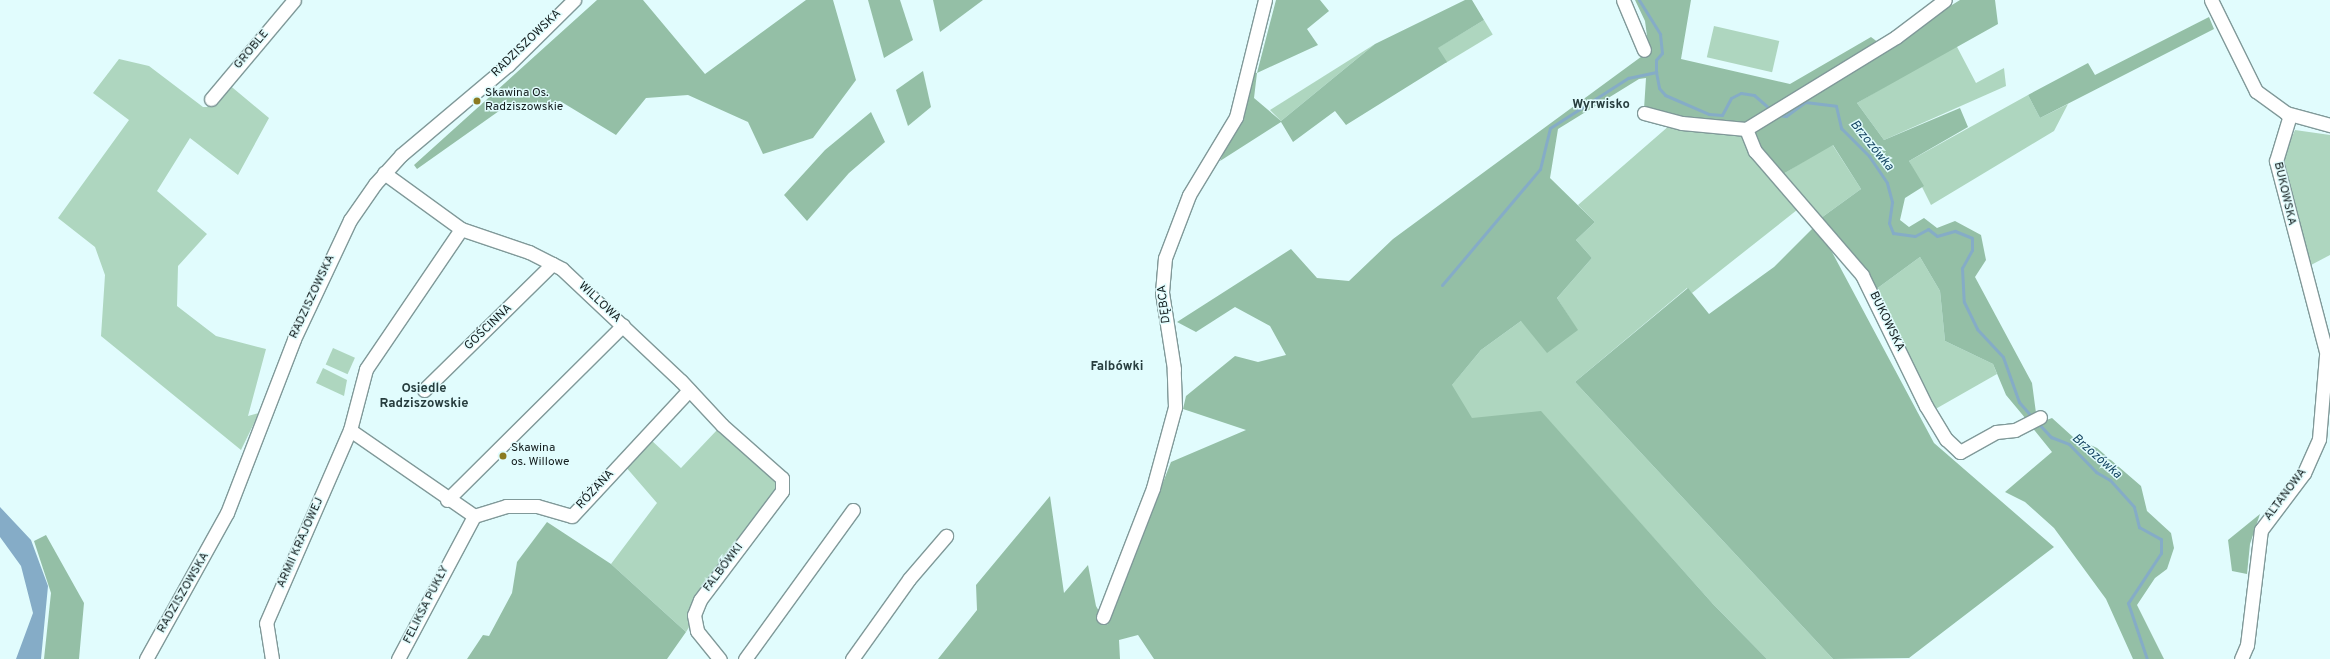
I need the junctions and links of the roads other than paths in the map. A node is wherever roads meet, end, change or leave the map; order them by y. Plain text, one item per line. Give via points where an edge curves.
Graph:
1 (294, 0) edge
2 (574, 0) edge
3 (1265, 0) edge
4 (1623, 0) edge
5 (1945, 0) edge
6 (2211, 0) edge
7 (1644, 50) dead end
8 (211, 100) dead end
9 (1644, 113) dead end
10 (2290, 115) junction
11 (2330, 125) edge
12 (1746, 129) junction
13 (384, 173) junction
14 (461, 229) junction
15 (552, 264) junction
16 (623, 325) junction
17 (2328, 361) edge
18 (424, 390) dead end
19 (690, 390) junction
20 (2036, 419) dead end
21 (350, 430) junction
22 (782, 478) joint
23 (447, 500) junction
24 (852, 510) dead end
25 (474, 516) junction
26 (946, 536) dead end
27 (456, 551) junction
28 (1103, 617) dead end
29 (146, 659) edge
30 (272, 659) edge
31 (398, 659) edge
32 (405, 659) edge
33 (720, 659) edge
34 (745, 659) edge
35 (852, 659) edge
36 (2241, 659) edge

1 - 8 street, GROBLE
2 - 13 street, RADZISZOWSKA via 508,65
3 - 28 street, DĘBCA via 1236,117 1189,195 1166,258 1162,292 1174,369 1174,407 1153,488
4 - 7 street
5 - 12 street via 1896,37
6 - 10 street via 2253,87
9 - 12 street via 1682,123
10 - 11 street
10 - 17 street, BUKOWSKA via 2276,161
12 - 20 street, BUKOWSKA via 1755,151 1862,275 1926,406 1946,439 1960,452 1996,432 2015,430
13 - 14 street, WILLOWA
13 - 29 street, RADZISZOWSKA via 364,199 338,244 294,339 227,513
14 - 15 street, WILLOWA
14 - 21 street, ARMII KRAJOWEJ via 366,369
15 - 16 street, WILLOWA
15 - 18 street, GOŚCINNA
16 - 19 street, WILLOWA
16 - 23 street
17 - 36 street, ALTANOWA via 2319,439 2304,473 2261,530 2247,646
19 - 22 street, WILLOWA via 722,425
19 - 25 street, RÓŻANA via 572,516 537,506 506,506
21 - 23 street
21 - 30 street, ARMII KRAJOWEJ via 266,623
22 - 33 street, FALBÓWKI via 782,492 700,600 694,615 697,631
23 - 25 street
24 - 34 street
25 - 27 street, FELIKSA PUKŁY
26 - 35 street via 909,579
27 - 31 street, FELIKSA PUKŁY
27 - 32 street, FELIKSA PUKŁY via 452,566

